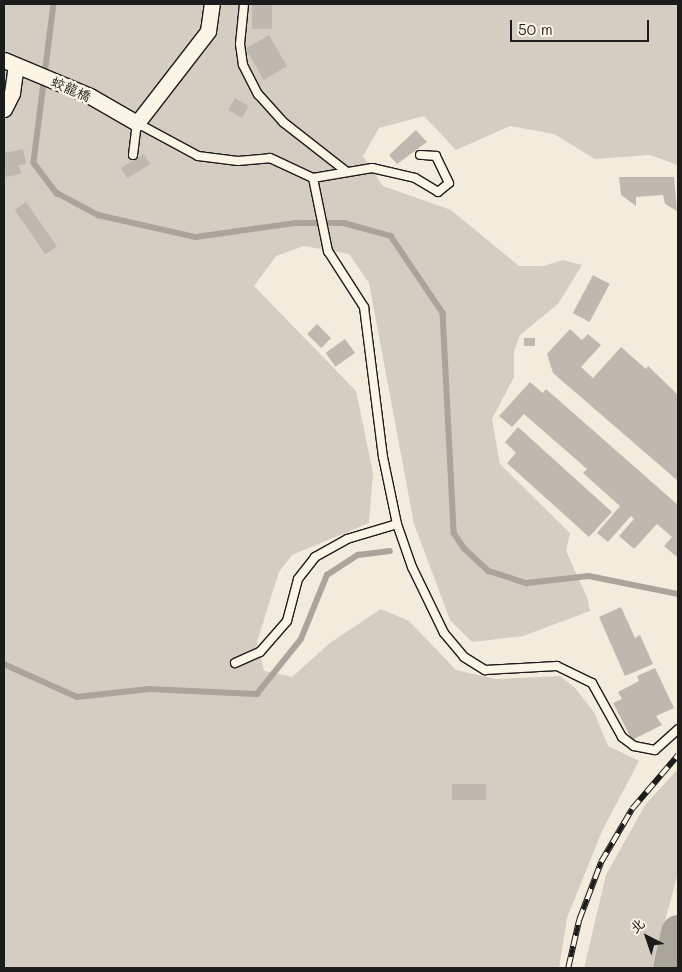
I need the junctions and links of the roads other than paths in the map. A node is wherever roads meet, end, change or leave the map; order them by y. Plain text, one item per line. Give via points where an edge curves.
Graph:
1 (212, 4) edge
2 (244, 4) edge
3 (10, 63) edge
4 (4, 111) edge
5 (137, 123) junction
6 (133, 155) dead end
7 (420, 155) dead end
8 (347, 172) junction
9 (312, 178) junction
10 (396, 524) junction
11 (235, 663) dead end
12 (678, 729) edge

1 - 5 street via 208,31
2 - 8 lane via 240,44 242,66 258,94 283,122
3 - 4 street
3 - 5 street, 蛟龍橋 via 90,96
5 - 6 lane
5 - 9 lane via 198,156 238,161 270,158
7 - 8 lane via 436,156 449,183 438,192 415,178 372,168
8 - 9 lane
9 - 10 lane via 328,251 364,307 383,457
10 - 11 lane via 347,539 315,557 298,579 287,621 260,652
10 - 12 lane via 412,567 444,633 464,657 485,670 557,666 592,683 622,737 634,746 655,750

